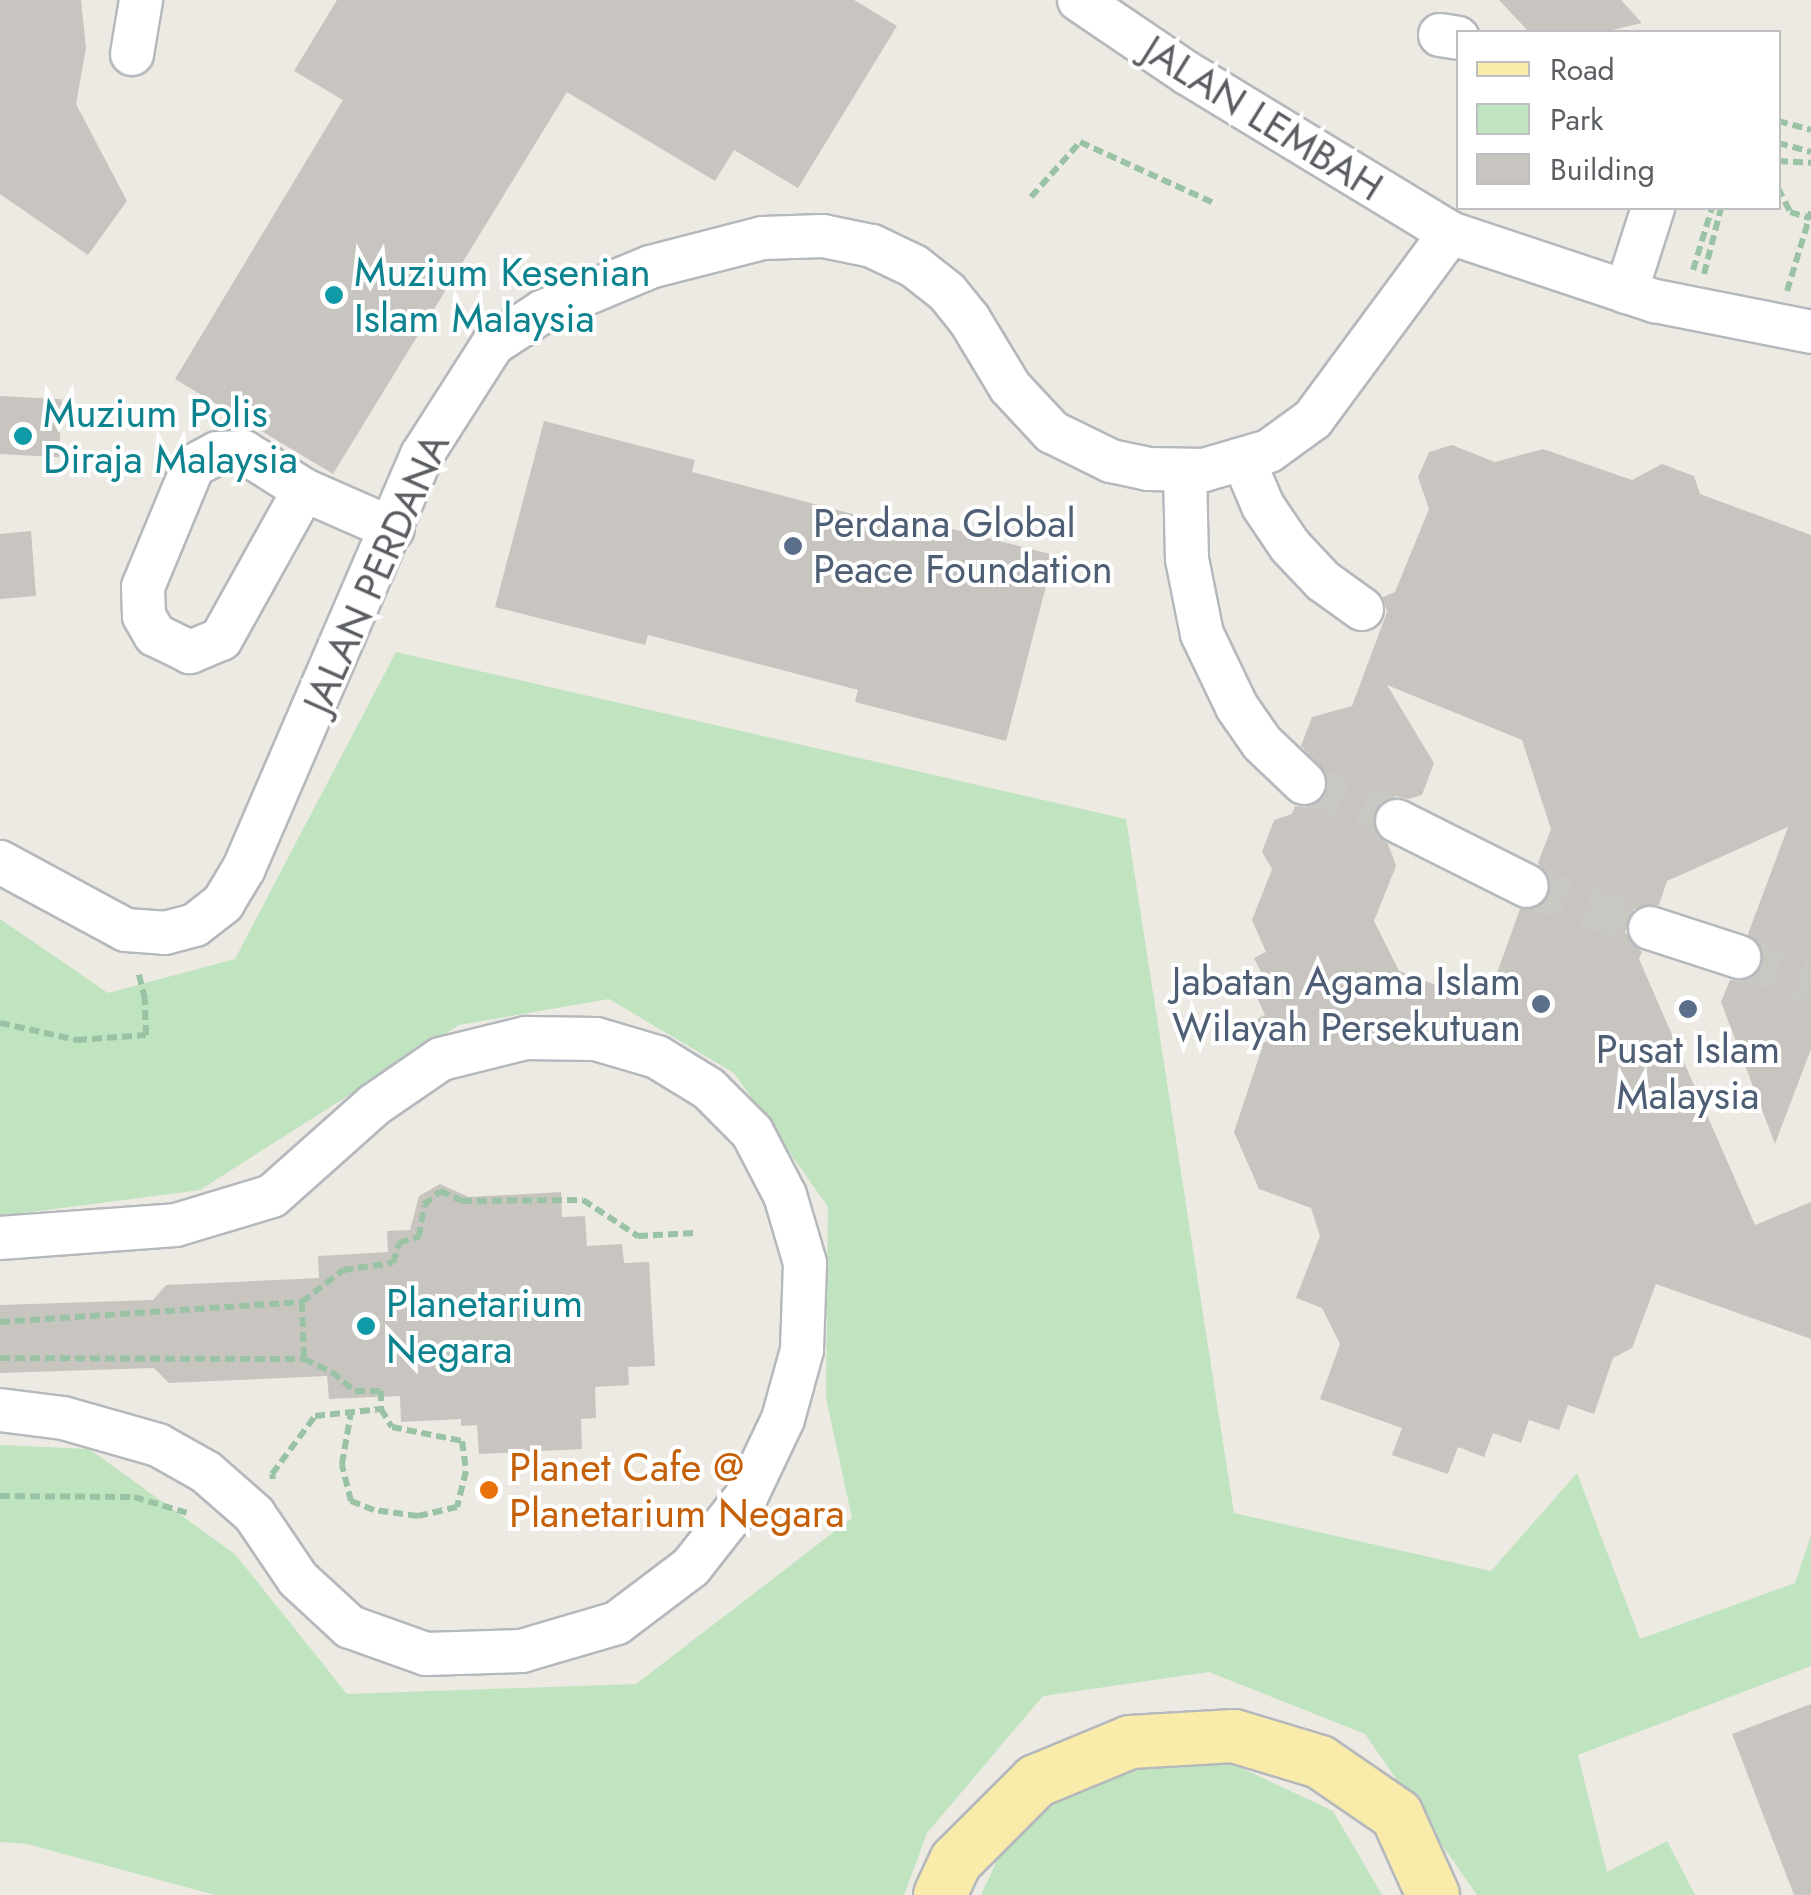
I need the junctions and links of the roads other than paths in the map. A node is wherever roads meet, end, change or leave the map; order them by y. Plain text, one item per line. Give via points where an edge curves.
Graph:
1 (141, 0) edge
2 (1079, 0) edge
3 (132, 54) dead end
4 (1652, 210) edge
5 (1450, 233) junction
6 (1626, 292) junction
7 (1811, 332) edge
8 (1244, 461) junction
9 (1184, 472) junction
10 (304, 490) junction
11 (393, 529) junction
12 (1362, 610) dead end
13 (1304, 783) tunnel mouth
14 (1398, 821) tunnel mouth
15 (0, 862) edge
16 (1528, 886) tunnel mouth
17 (1650, 928) tunnel mouth
18 (1738, 957) tunnel mouth
19 (0, 1238) edge
20 (0, 1410) edge
21 (940, 1895) edge
22 (1433, 1895) edge

1 - 3 street
2 - 5 street, JALAN LEMBAH
4 - 6 street
5 - 6 street
5 - 8 street, JALAN PERDANA via 1313,419
6 - 7 street
8 - 9 street, JALAN PERDANA
8 - 12 street via 1290,546
9 - 11 street, JALAN PERDANA via 1111,461 1052,432 1010,387 968,318 914,266 872,246 824,236 763,238 650,267 542,312 492,344 422,455
9 - 13 street via 1187,559 1202,634 1262,743
10 - 10 street via 221,639 190,652 155,635 144,616 142,587 193,466 217,453 244,452
10 - 11 street
11 - 15 street, JALAN PERDANA via 244,868 222,903 195,925 166,933 126,930
14 - 16 street
17 - 18 street
19 - 20 street via 176,1225 272,1196 374,1104 441,1059 526,1038 596,1038 656,1057 708,1088 752,1132 785,1194 805,1263 802,1350 783,1418 746,1497 691,1566 617,1623 522,1651 426,1654 350,1627 298,1579 254,1514 206,1472 158,1445 63,1418
21 - 22 main road via 956,1861 1036,1781 1130,1742 1234,1736 1320,1762 1397,1815

